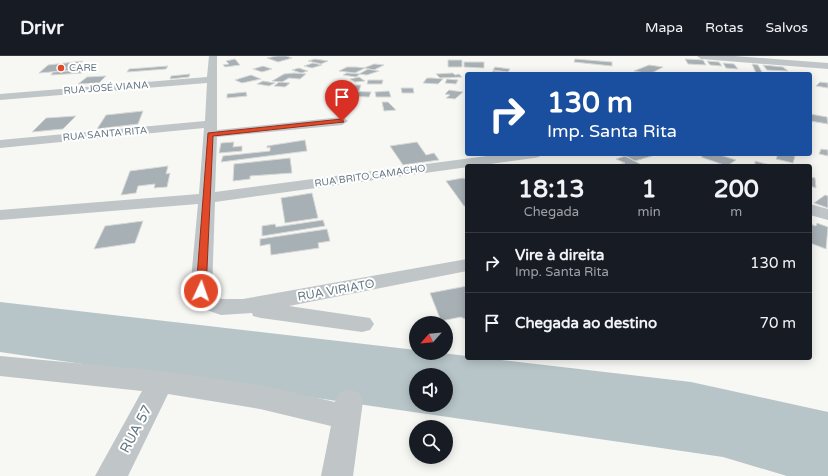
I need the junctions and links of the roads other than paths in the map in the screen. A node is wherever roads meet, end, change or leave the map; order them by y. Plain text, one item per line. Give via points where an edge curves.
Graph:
1 (213, 56) edge
2 (701, 56) edge
3 (828, 66) edge
4 (211, 80) junction
5 (0, 97) edge
6 (342, 121) dead end
7 (211, 129) junction
8 (0, 144) edge
9 (519, 156) edge
10 (206, 198) junction
11 (812, 210) edge
12 (0, 215) edge
13 (828, 215) edge
14 (465, 265) edge
15 (243, 307) junction
16 (362, 324) dead end
17 (0, 366) edge
18 (161, 382) junction
19 (111, 476) edge
20 (337, 476) edge

1 - 4 street
2 - 3 street
4 - 5 street, RUA JOSÉ VIANA
4 - 7 street
6 - 7 street, RUA SANTA RITA
7 - 8 street, RUA SANTA RITA
7 - 10 street
9 - 10 street, RUA BRITO CAMACHO
10 - 12 street, RUA BRITO CAMACHO
10 - 15 street, RUA VIRIATO via 201,291 206,302 221,307
11 - 13 street
14 - 15 street, RUA VIRIATO
15 - 16 street
17 - 18 street
18 - 19 street, RUA 57
18 - 20 street via 347,409

